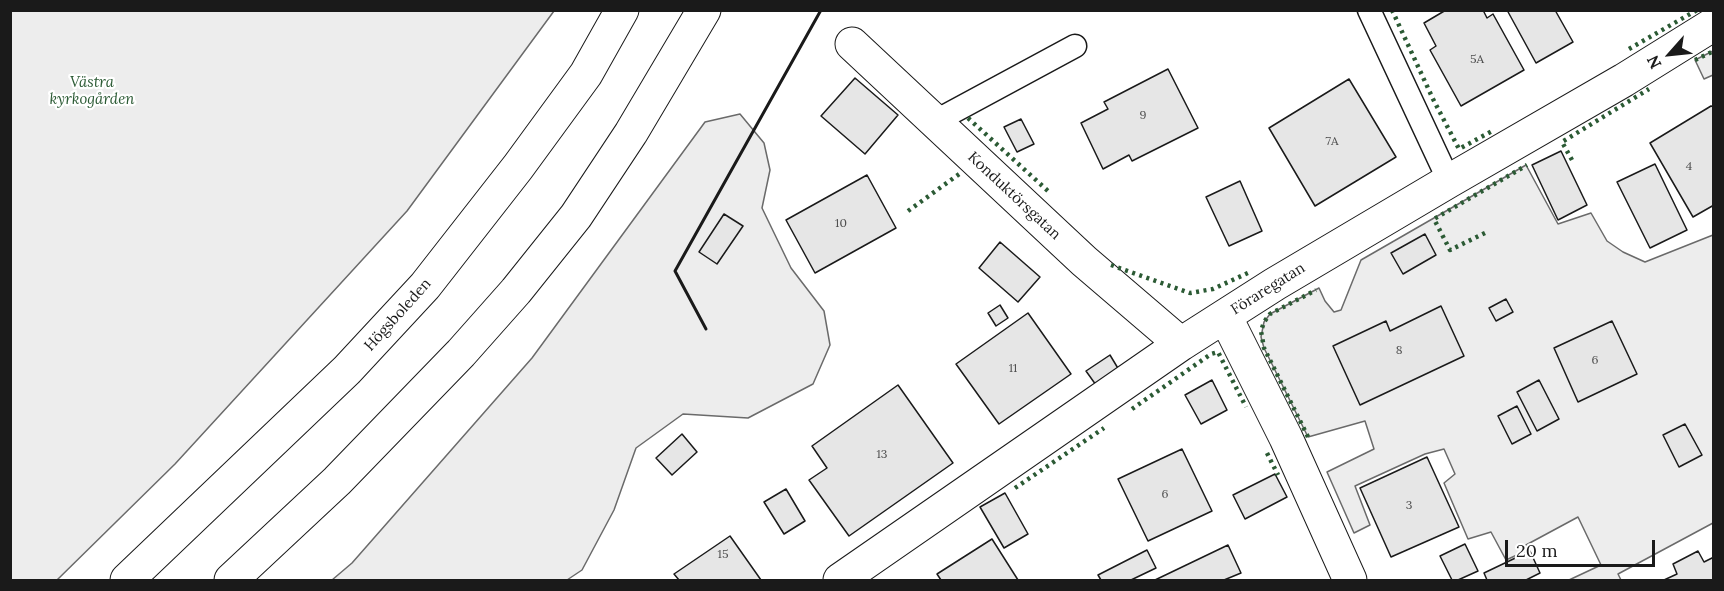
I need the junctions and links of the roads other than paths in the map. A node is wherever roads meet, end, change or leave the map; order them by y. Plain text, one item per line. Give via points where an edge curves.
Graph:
1 (622, 10) edge
2 (704, 10) edge
3 (1369, 10) edge
4 (1713, 24) edge
5 (852, 44) dead end
6 (1075, 46) dead end
7 (936, 121) junction
8 (1449, 180) junction
9 (1225, 316) junction
10 (1181, 344) junction
11 (127, 580) edge
12 (231, 580) edge
13 (840, 580) edge
14 (1350, 580) edge

1 - 11 street, Högsboleden via 586,74 425,286 347,370
2 - 12 street via 576,216 516,291 337,481
3 - 8 lane
4 - 8 street, Föraregatan
5 - 7 street, Konduktörsgatan
6 - 7 lane
7 - 10 street, Konduktörsgatan via 1084,261
8 - 9 street, Föraregatan
9 - 10 street, Föraregatan
9 - 14 street
10 - 13 street, Föraregatan

